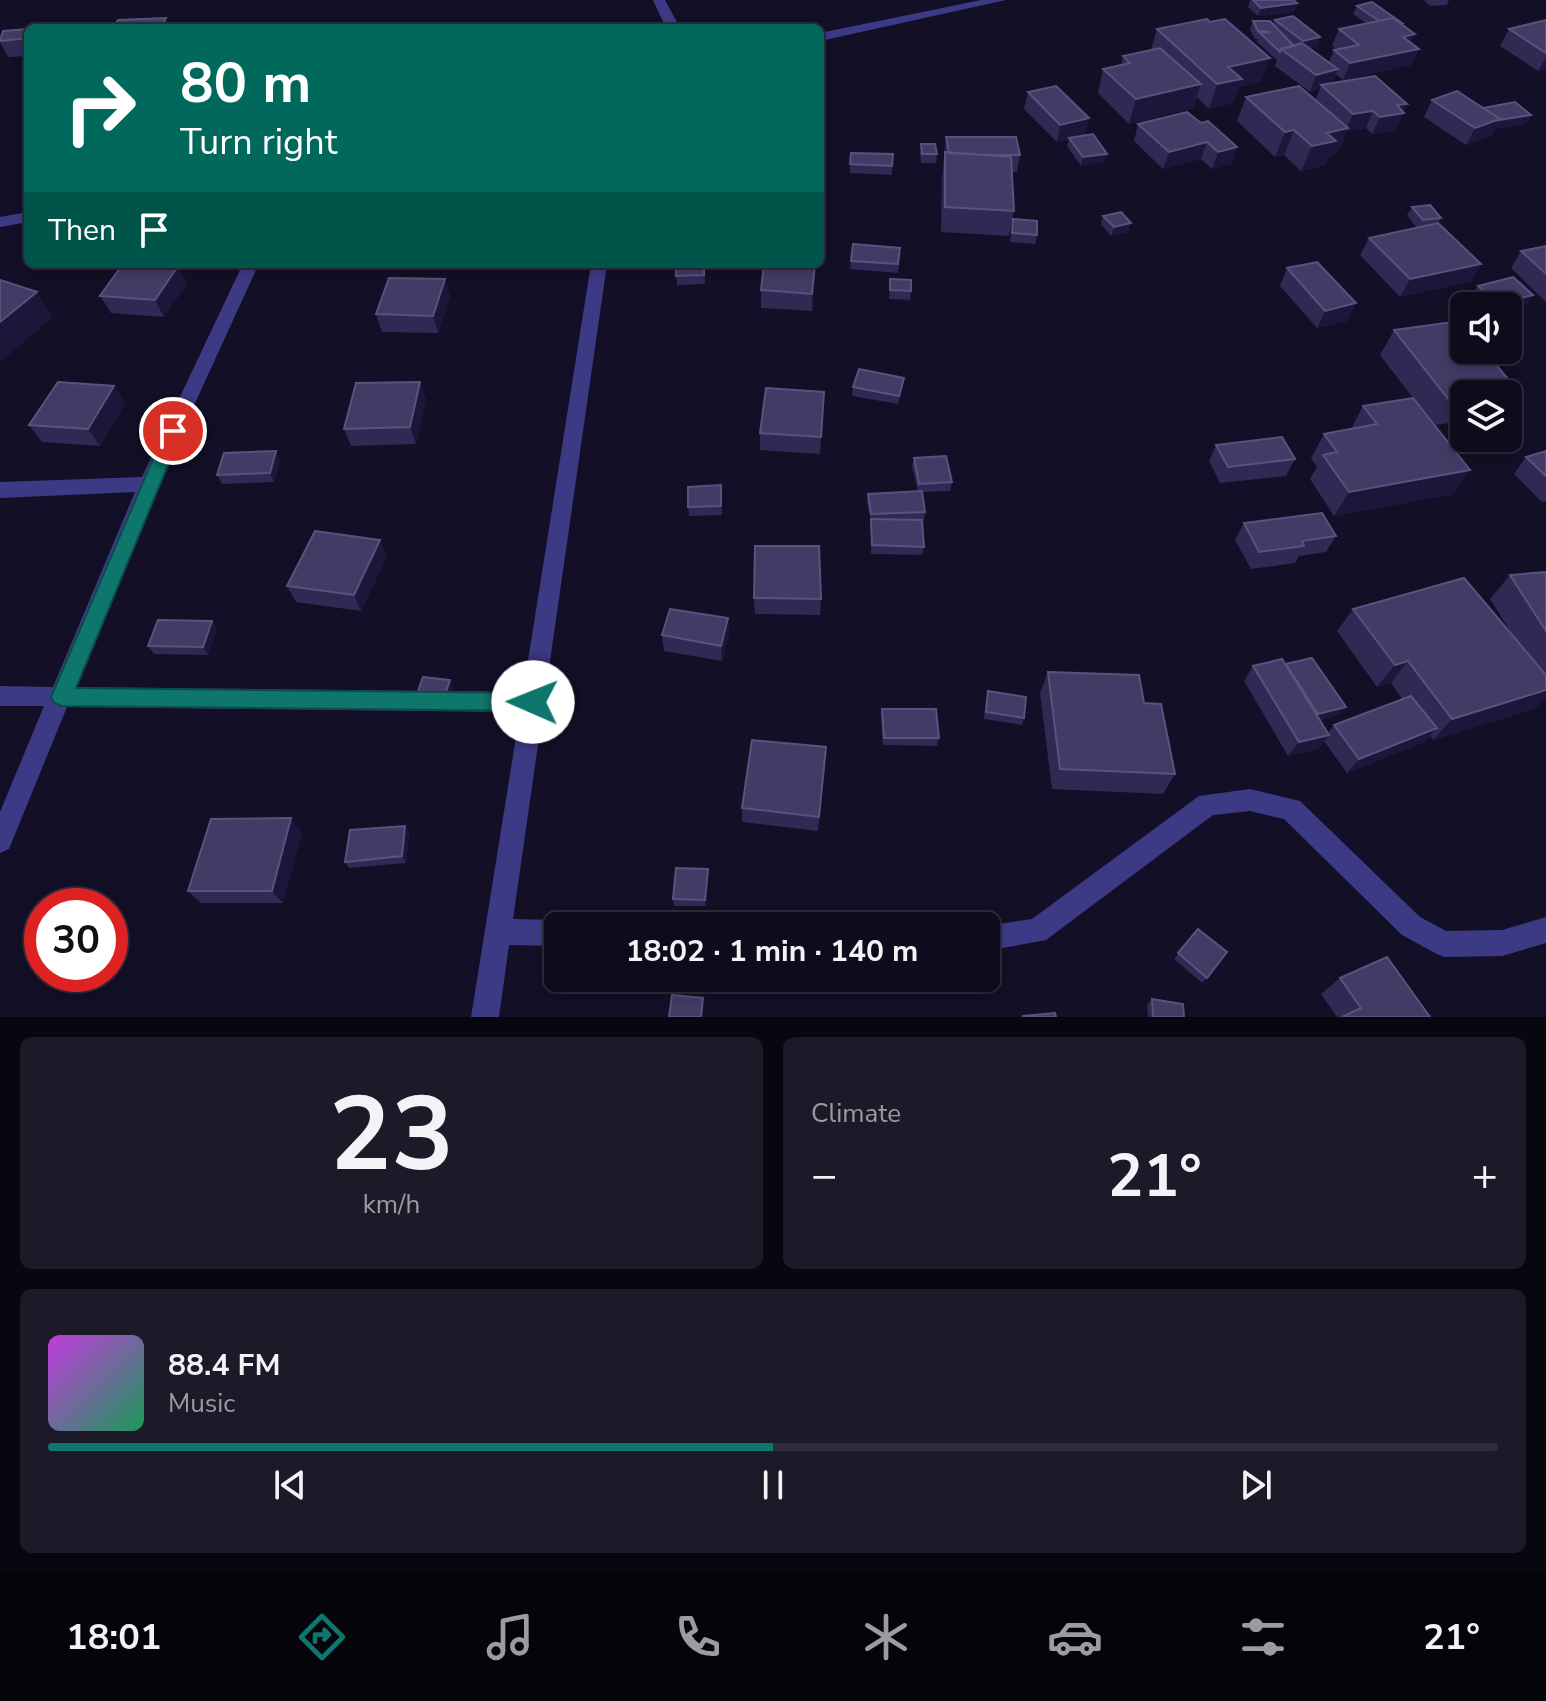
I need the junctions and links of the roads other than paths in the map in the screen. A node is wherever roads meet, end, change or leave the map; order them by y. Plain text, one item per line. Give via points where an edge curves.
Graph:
1 (659, 0) edge
2 (1000, 0) edge
3 (671, 24) edge
4 (824, 36) edge
5 (24, 218) edge
6 (0, 222) edge
7 (598, 268) edge
8 (248, 270) dead end
9 (148, 484) junction
10 (0, 490) edge
11 (0, 696) edge
12 (62, 697) junction
13 (533, 702) junction
14 (0, 841) edge
15 (1546, 930) edge
16 (498, 932) junction
17 (544, 933) edge
18 (1000, 936) edge
19 (485, 1017) edge

1 - 3 street
2 - 4 street
5 - 6 street
7 - 13 street
8 - 9 street
9 - 10 street
9 - 12 street
11 - 12 street
12 - 13 street
12 - 14 street
13 - 16 street
15 - 18 street via 1502,943 1444,944 1411,926 1291,809 1250,800 1208,804 1037,931
16 - 17 street
16 - 19 street

